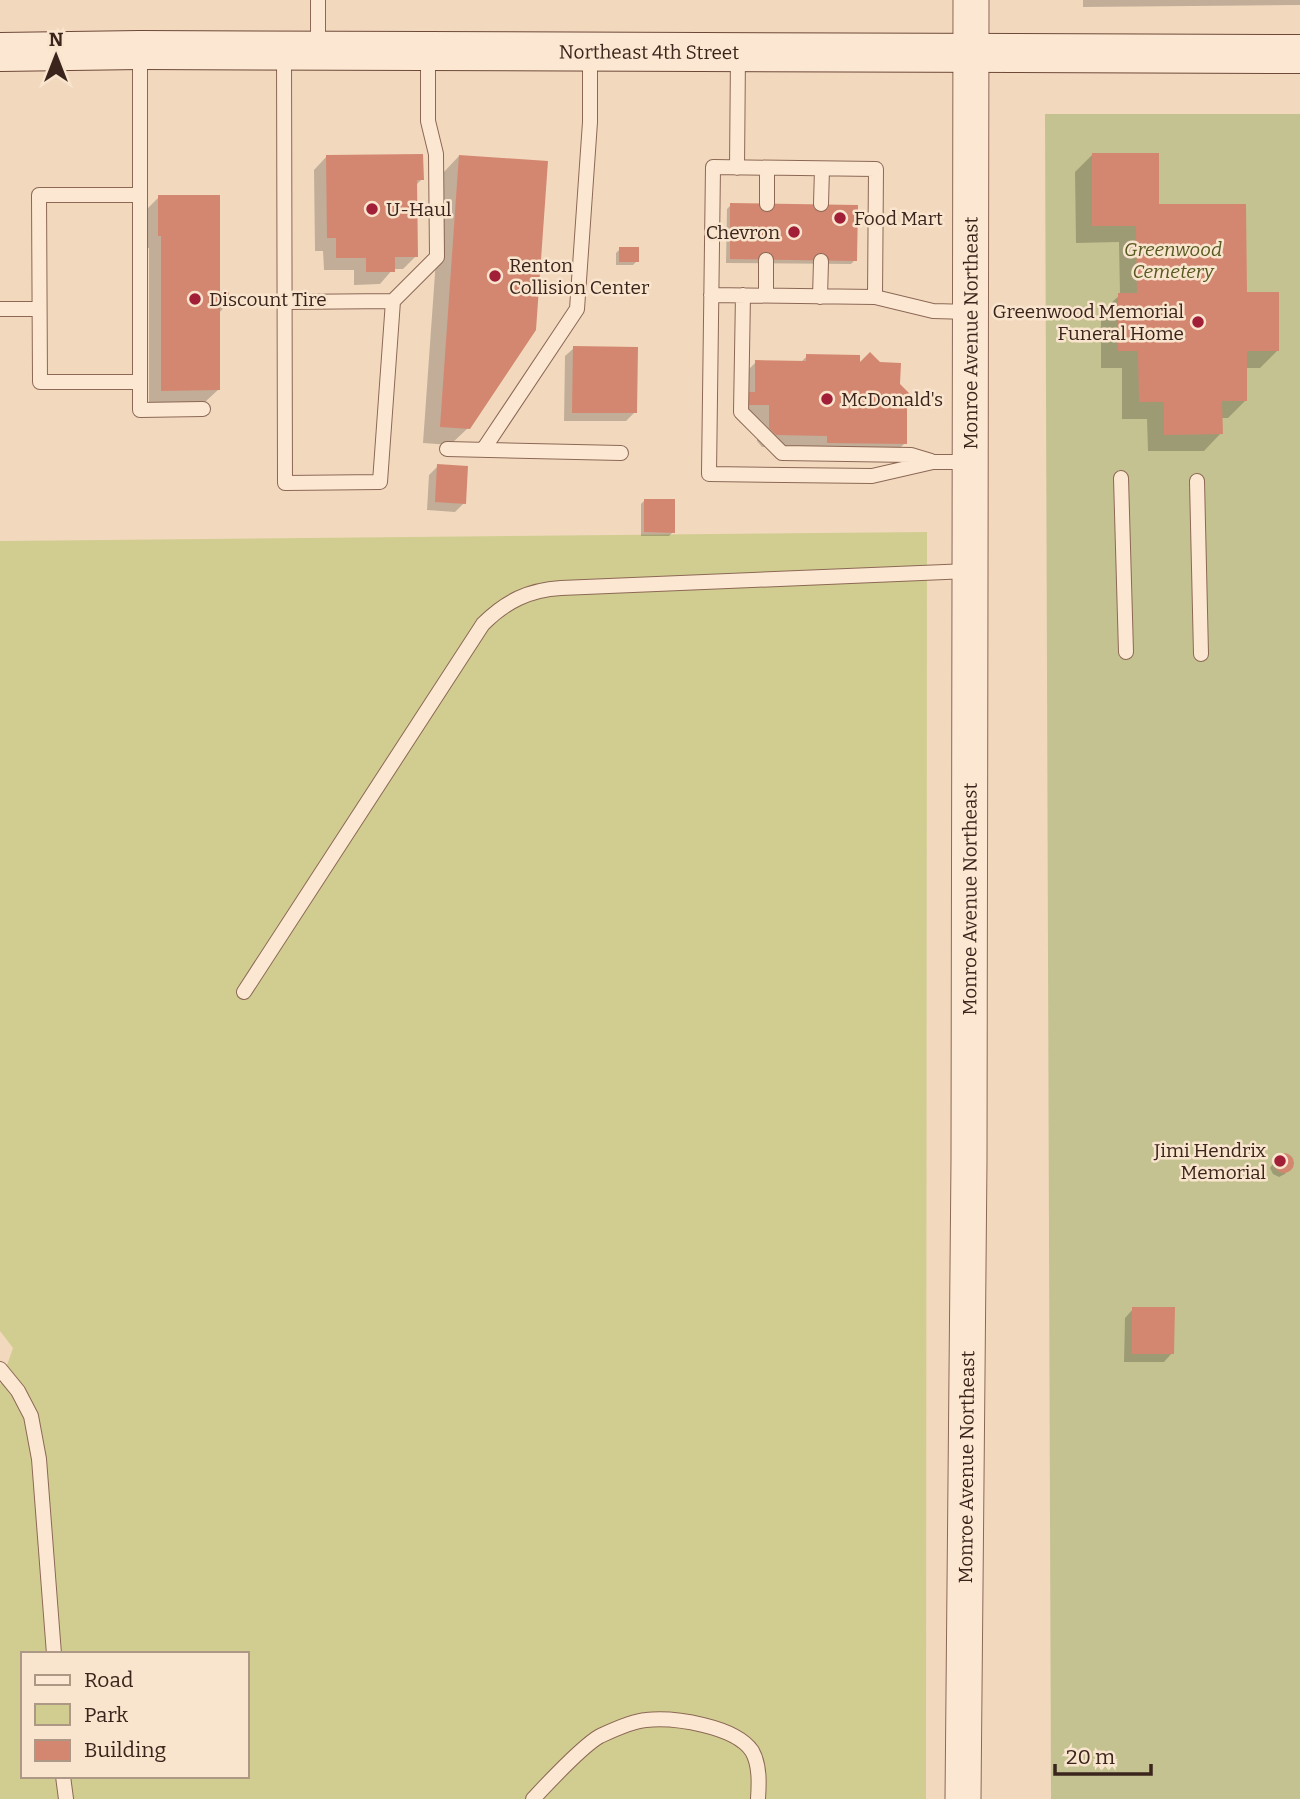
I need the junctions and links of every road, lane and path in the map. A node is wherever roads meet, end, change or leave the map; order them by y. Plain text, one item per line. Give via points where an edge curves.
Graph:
1 (318, 0) edge
2 (971, 0) edge
3 (139, 50) junction
4 (301, 51) junction
5 (428, 51) junction
6 (590, 51) junction
7 (738, 51) junction
8 (0, 52) edge
9 (972, 52) junction
10 (1300, 54) edge
11 (737, 167) junction
12 (767, 168) junction
13 (822, 169) junction
14 (139, 195) junction
15 (767, 204) dead end
16 (821, 204) dead end
17 (766, 260) dead end
18 (821, 261) dead end
19 (711, 295) junction
20 (743, 295) junction
21 (766, 295) junction
22 (820, 296) junction
23 (875, 297) junction
24 (393, 301) junction
25 (285, 302) junction
26 (0, 309) edge
27 (39, 309) junction
28 (972, 312) junction
29 (140, 382) junction
30 (203, 409) dead end
31 (447, 449) dead end
32 (483, 450) junction
33 (621, 453) dead end
34 (933, 461) junction
35 (971, 462) junction
36 (1121, 478) dead end
37 (1197, 481) dead end
38 (971, 571) junction
39 (1126, 652) dead end
40 (1201, 654) dead end
41 (244, 992) dead end
42 (0, 1369) edge
43 (54, 1652) edge
44 (63, 1778) edge
45 (66, 1799) edge
46 (533, 1799) edge
47 (758, 1799) edge
48 (963, 1799) edge

1 - 4 lane
2 - 9 street, Monroe Avenue Northeast
3 - 4 main road, Northeast 4th Street
3 - 8 main road, Northeast 4th Street
3 - 14 lane
4 - 5 main road, Northeast 4th Street
4 - 25 lane
5 - 6 main road, Northeast 4th Street
5 - 24 lane via 438,257
6 - 7 main road, Northeast 4th Street
6 - 32 lane via 590,122 577,309
7 - 9 main road, Northeast 4th Street
7 - 11 lane
9 - 10 main road, Northeast 4th Street
9 - 28 street, Monroe Avenue Northeast
11 - 12 lane
11 - 19 lane via 713,167
12 - 13 lane
12 - 15 lane
13 - 16 lane
13 - 23 lane via 876,169
14 - 27 lane via 39,195
14 - 29 lane
17 - 21 lane
18 - 22 lane
19 - 20 lane
19 - 34 lane via 709,474 872,476
20 - 21 lane
20 - 34 lane via 741,412 782,453 911,454
21 - 22 lane
22 - 23 lane
23 - 28 lane via 933,311
24 - 25 lane
24 - 25 lane via 380,482 285,483
26 - 27 lane
27 - 29 lane via 40,382
28 - 35 street, Monroe Avenue Northeast
29 - 30 lane via 140,410
31 - 32 lane
32 - 33 lane
34 - 35 lane
35 - 38 street, Monroe Avenue Northeast
36 - 39 lane
37 - 40 lane
38 - 41 lane via 561,588 516,598 483,624
38 - 48 street, Monroe Avenue Northeast
42 - 43 lane via 31,1416 39,1460
44 - 45 lane
46 - 47 lane via 598,1737 644,1720 690,1721 728,1732 751,1751 760,1779

